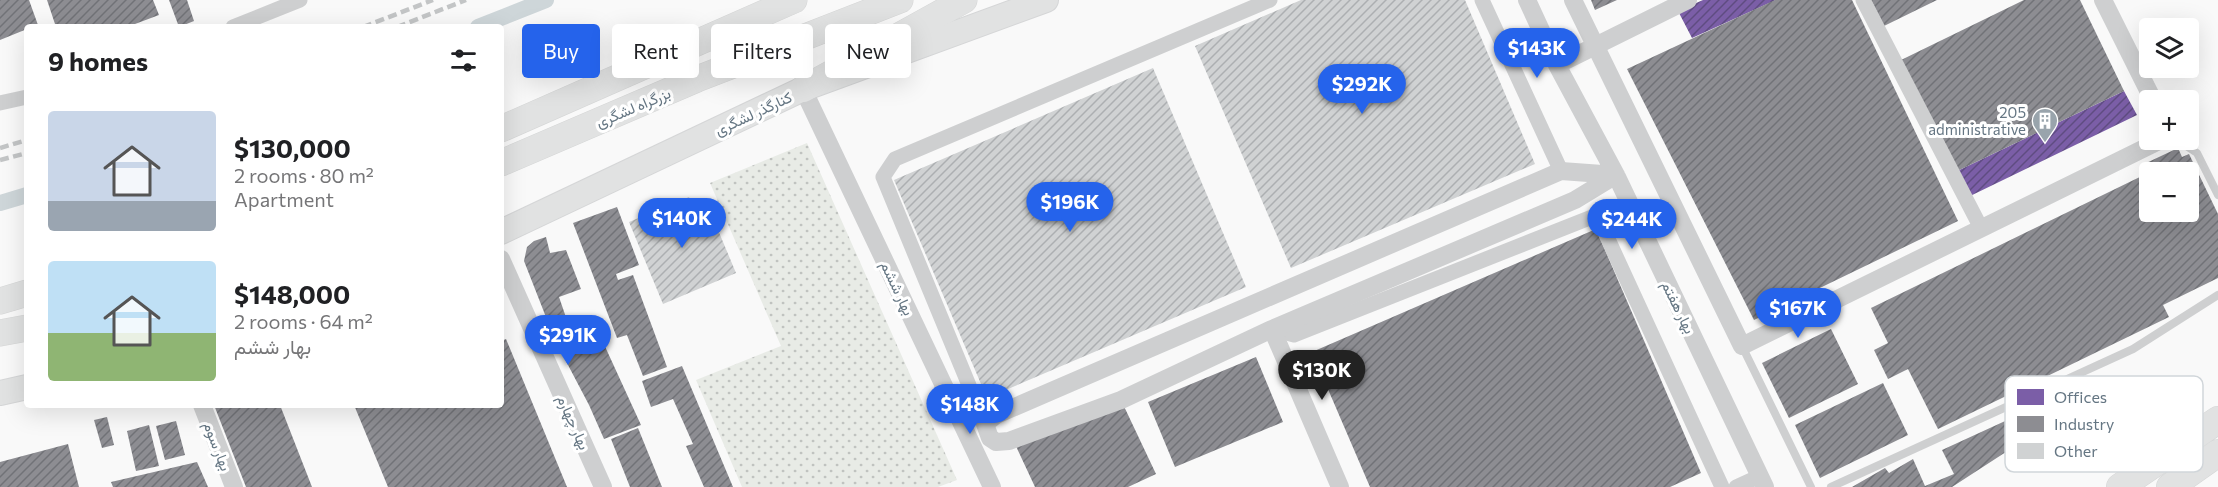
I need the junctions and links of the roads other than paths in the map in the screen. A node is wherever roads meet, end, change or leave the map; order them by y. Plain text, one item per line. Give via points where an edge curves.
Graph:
1 (300, 0) edge
2 (794, 0) edge
3 (900, 0) edge
4 (964, 0) edge
5 (1046, 0) edge
6 (1270, 0) edge
7 (1482, 0) edge
8 (1527, 0) edge
9 (1573, 0) edge
10 (1688, 0) edge
11 (1863, 0) edge
12 (2103, 0) edge
13 (240, 24) edge
14 (1597, 46) junction
15 (1557, 65) junction
16 (803, 89) junction
17 (2148, 90) edge
18 (24, 98) edge
19 (0, 103) edge
20 (504, 128) edge
21 (2141, 150) edge
22 (2192, 150) edge
23 (504, 161) edge
24 (1561, 171) junction
25 (1616, 175) junction
26 (2218, 195) edge
27 (1981, 228) junction
28 (504, 231) edge
29 (504, 266) edge
30 (24, 294) edge
31 (2218, 295) edge
32 (0, 301) edge
33 (24, 329) edge
34 (1272, 329) junction
35 (0, 333) edge
36 (1742, 346) junction
37 (2074, 376) edge
38 (24, 388) edge
39 (0, 393) edge
40 (2005, 407) edge
41 (203, 408) edge
42 (2218, 420) edge
43 (985, 424) junction
44 (2203, 430) edge
45 (2218, 453) edge
46 (2203, 464) edge
47 (2142, 472) edge
48 (2191, 472) edge
49 (1763, 482) edge
50 (234, 487) edge
51 (603, 487) edge
52 (992, 487) edge
53 (1340, 487) edge
54 (1722, 487) edge
55 (1736, 487) edge
56 (1811, 487) edge
57 (1831, 487) edge
58 (2120, 487) edge
59 (2170, 487) edge

1 - 13 street
2 - 20 highway
3 - 23 highway, بزرگراه لشگری
4 - 16 highway
5 - 16 main road, کنارگذر لشگری
6 - 43 street via 895,159 883,177
7 - 24 street
8 - 15 street, بهار هفتم
9 - 14 street
10 - 14 street
11 - 27 street
12 - 17 street
14 - 15 street
14 - 36 street
15 - 25 street, بهار هفتم
16 - 28 main road, کنارگذر لشگری
16 - 52 street, بهار ششم
18 - 19 street
21 - 27 street
22 - 26 lane
24 - 25 street
24 - 43 street
25 - 34 street via 1575,200
25 - 49 street, بهار هفتم
27 - 36 street
29 - 51 street, بهار چهارم
30 - 32 highway
31 - 37 lane via 2133,349
33 - 35 highway
34 - 43 street via 1120,400 1009,441 996,442 990,438
34 - 53 street
34 - 54 street via 1294,335 1597,215
36 - 56 lane
38 - 39 main road
40 - 57 lane
41 - 50 street, بهار سوم
42 - 44 highway
45 - 46 highway
47 - 58 highway
48 - 59 highway
49 - 55 street

